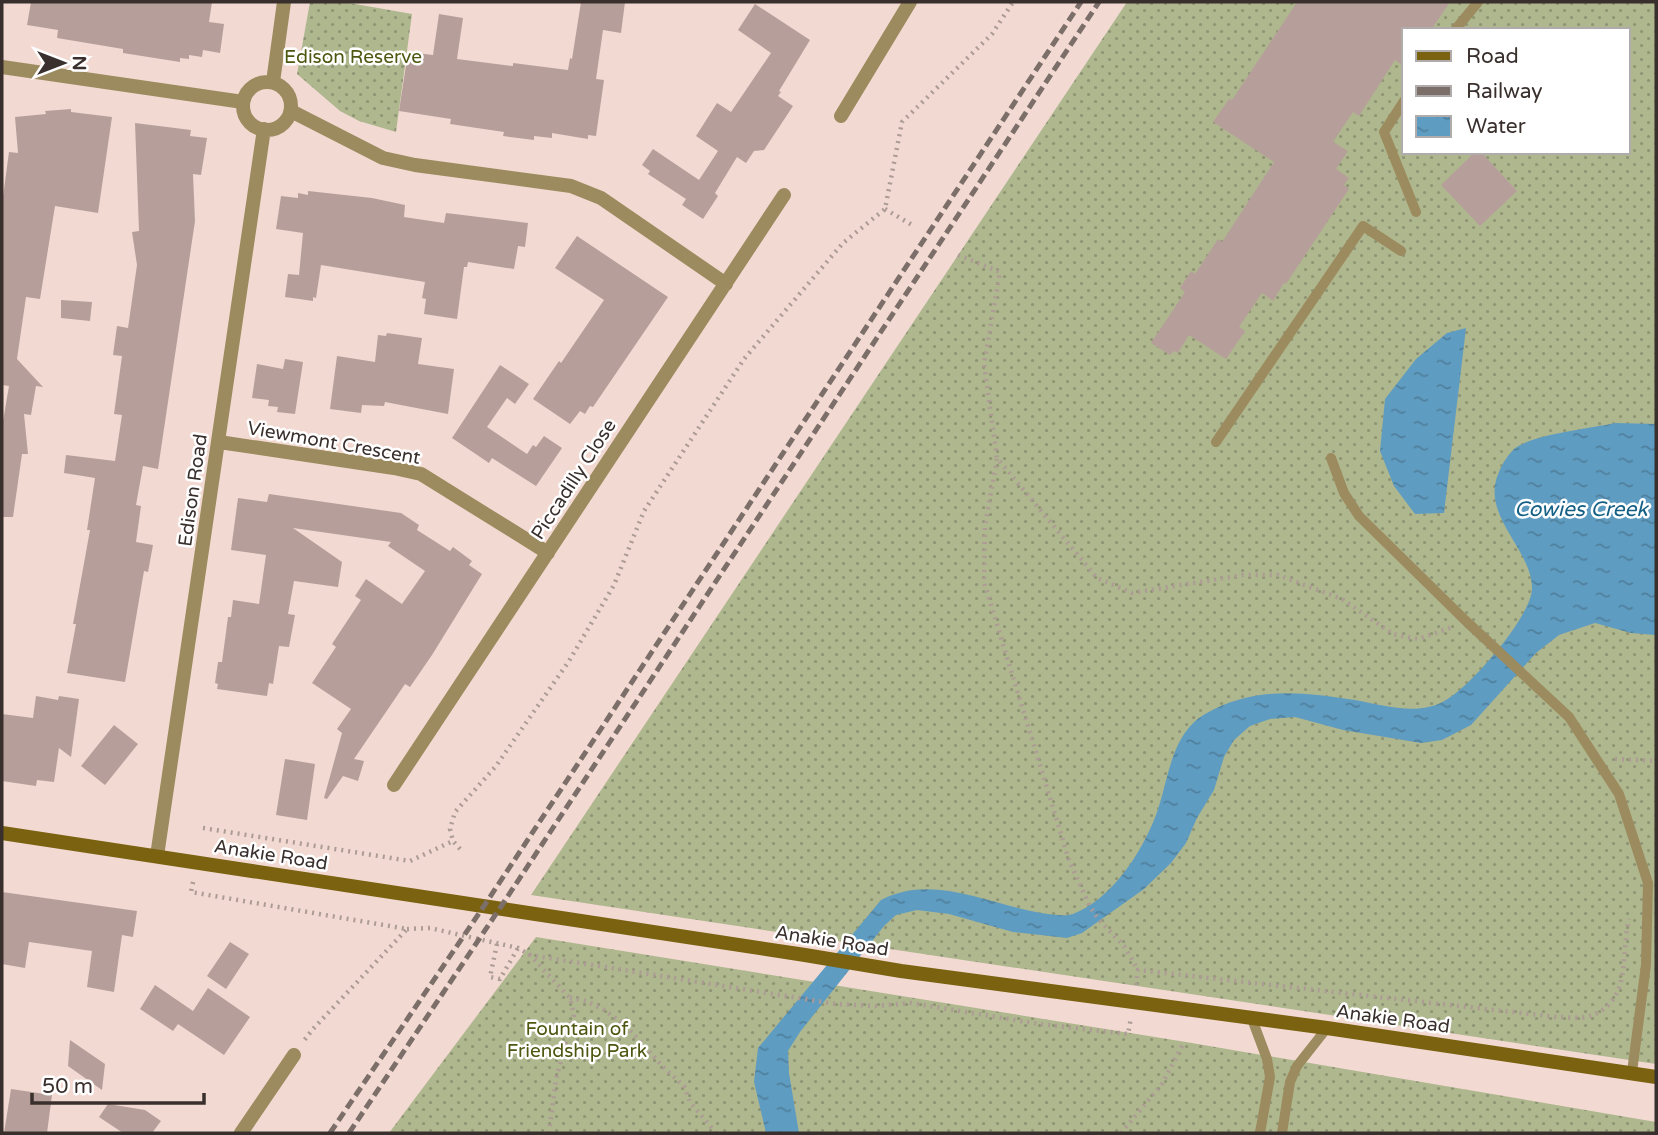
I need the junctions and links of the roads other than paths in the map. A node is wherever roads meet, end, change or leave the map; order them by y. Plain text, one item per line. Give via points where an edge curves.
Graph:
1 (284, 2) edge
2 (1478, 2) edge
3 (904, 4) edge
4 (1457, 28) edge
5 (2, 67) edge
6 (273, 82) junction
7 (243, 102) junction
8 (1402, 104) edge
9 (291, 111) junction
10 (841, 116) dead end
11 (264, 130) junction
12 (784, 195) dead end
13 (1416, 212) dead end
14 (1401, 251) dead end
15 (726, 284) junction
16 (219, 442) junction
17 (1216, 442) dead end
18 (1331, 458) dead end
19 (548, 553) junction
20 (394, 785) dead end
21 (2, 833) edge
22 (157, 856) junction
23 (1252, 1019) junction
24 (1327, 1028) junction
25 (294, 1055) road end
26 (1632, 1072) junction
27 (1656, 1077) edge
28 (241, 1133) edge
29 (1260, 1133) edge
30 (1282, 1133) edge

1 - 6 street
2 - 4 lane
3 - 10 street
5 - 7 street
6 - 7 street via 251,88
6 - 9 street via 285,90
7 - 11 street via 246,117
8 - 13 lane via 1384,132
9 - 11 street via 284,123
9 - 15 street via 383,158 571,186 601,198
11 - 16 street, Edison Road
12 - 15 street, Piccadilly Close
14 - 17 lane via 1363,226
15 - 19 street, Piccadilly Close
16 - 19 street, Viewmont Crescent via 421,474
16 - 22 street, Edison Road
18 - 26 lane via 1344,493 1359,516 1569,717 1619,794 1647,883 1646,965
19 - 20 street, Piccadilly Close
21 - 22 main road, Anakie Road
22 - 23 main road, Anakie Road via 901,971
23 - 24 main road, Anakie Road
23 - 29 lane via 1270,1077
24 - 26 main road, Anakie Road
24 - 30 lane via 1290,1082
25 - 28 street
26 - 27 main road, Anakie Road

